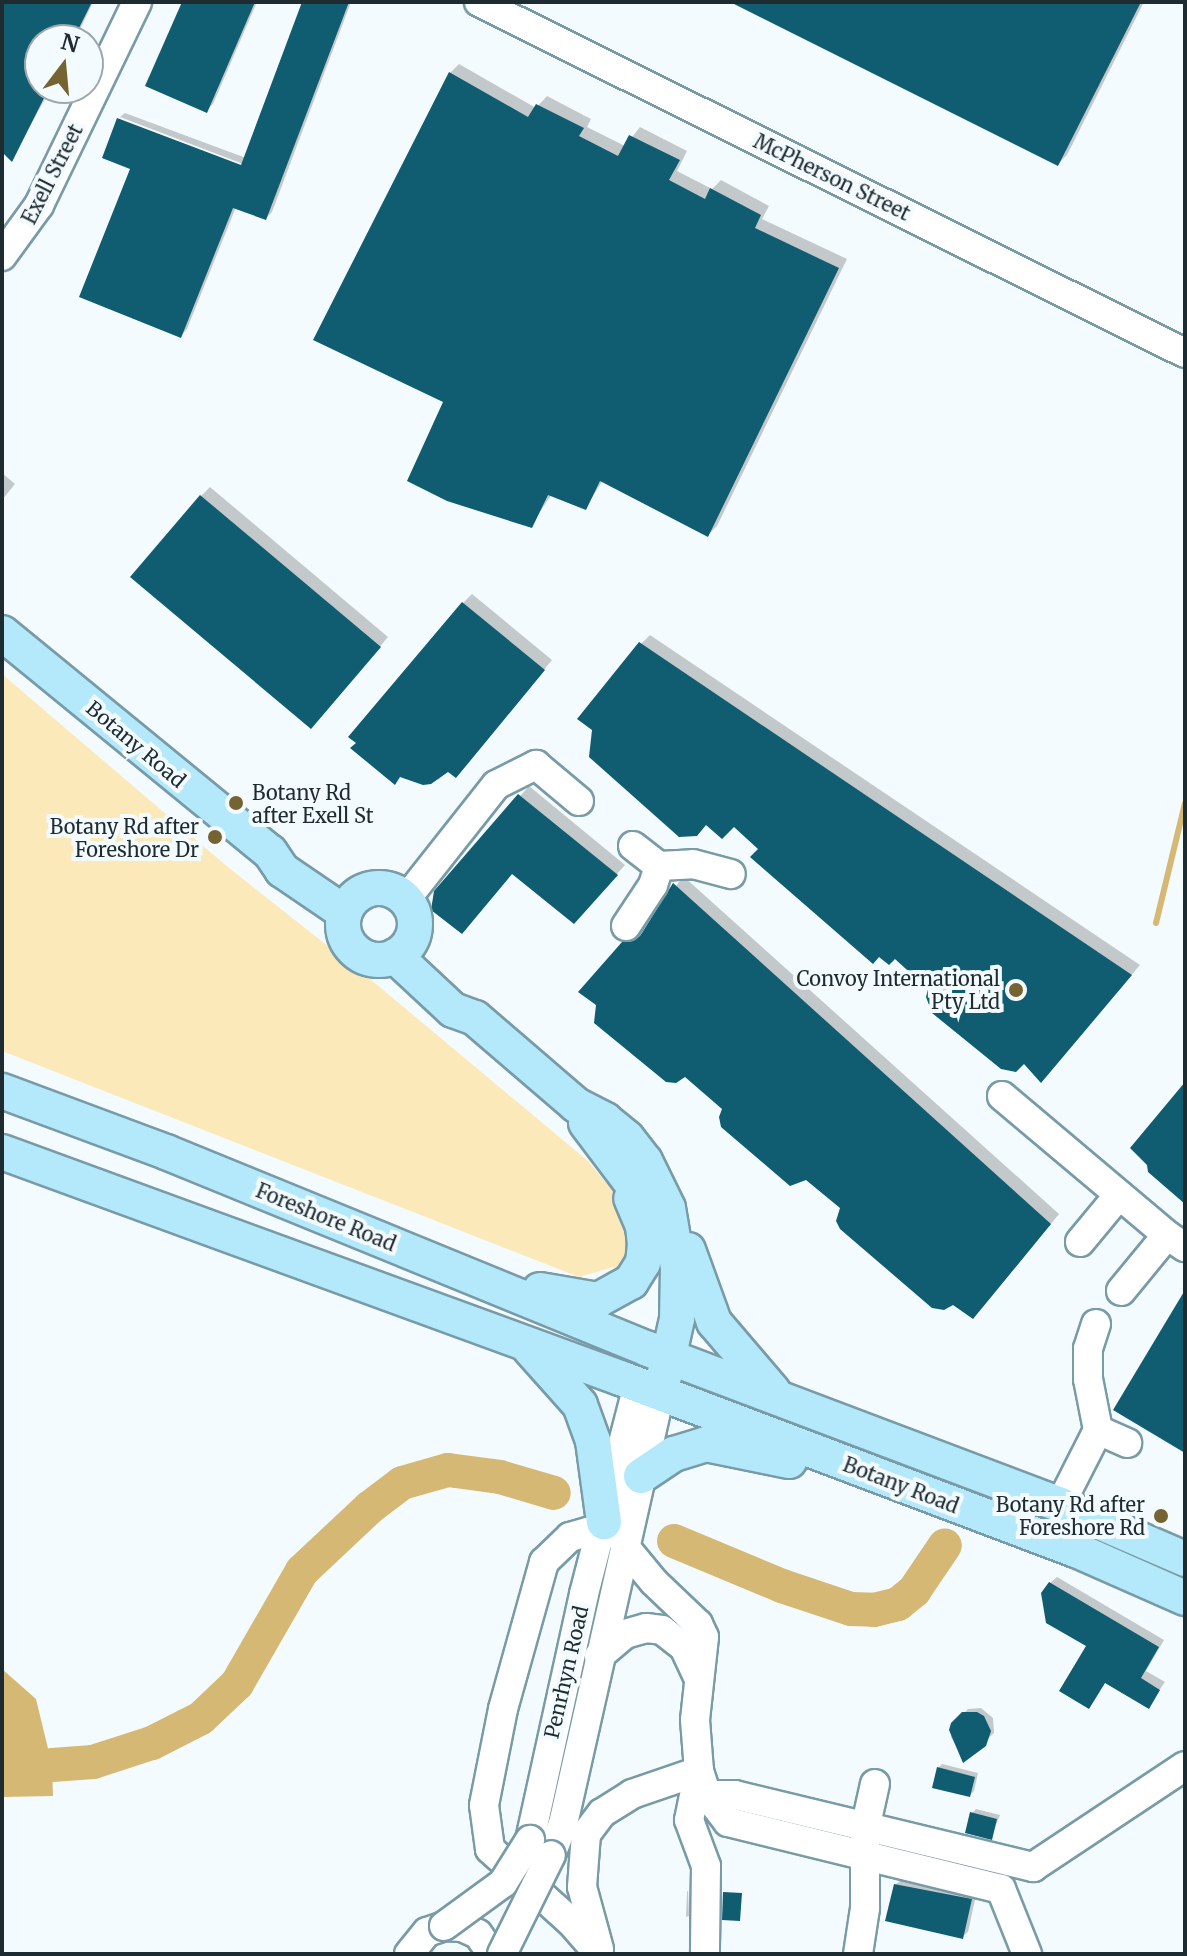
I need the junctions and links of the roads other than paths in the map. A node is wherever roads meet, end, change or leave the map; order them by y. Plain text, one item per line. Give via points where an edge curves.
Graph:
1 (137, 2) edge
2 (479, 2) edge
3 (6, 245) edge
4 (1185, 353) edge
5 (2, 633) edge
6 (579, 801) dead end
7 (633, 846) dead end
8 (659, 866) junction
9 (731, 874) dead end
10 (406, 899) junction
11 (353, 903) junction
12 (626, 926) dead end
13 (403, 948) junction
14 (2, 1091) edge
15 (1002, 1096) dead end
16 (576, 1105) junction
17 (2, 1152) edge
18 (619, 1168) junction
19 (1119, 1195) junction
20 (668, 1208) junction
21 (1176, 1241) edge
22 (1080, 1242) dead end
23 (469, 1276) junction
24 (1121, 1291) dead end
25 (1096, 1324) dead end
26 (524, 1343) junction
27 (659, 1353) junction
28 (649, 1389) junction
29 (779, 1397) junction
30 (1098, 1430) junction
31 (1127, 1443) dead end
32 (641, 1476) junction
33 (925, 1495) junction
34 (1060, 1505) junction
35 (610, 1535) junction
36 (1185, 1559) edge
37 (1185, 1598) edge
38 (599, 1656) junction
39 (698, 1677) junction
40 (1185, 1766) edge
41 (703, 1783) junction
42 (875, 1784) dead end
43 (865, 1843) junction
44 (540, 1848) junction
45 (444, 1926) junction
46 (409, 1954) edge
47 (492, 1954) edge
48 (502, 1954) edge
49 (600, 1954) edge
50 (705, 1954) edge
51 (858, 1954) edge
52 (1027, 1954) edge

1 - 3 street, Exell Street via 39,205
2 - 4 street, McPherson Street
5 - 11 main road, Botany Road via 270,852 282,870
6 - 10 street via 536,765 496,785
7 - 8 street
8 - 9 street via 693,864
8 - 12 street
10 - 11 main road via 384,888
10 - 13 main road via 415,919
11 - 13 main road via 345,936 352,947 372,959
13 - 16 main road via 428,963 464,996 475,1018
14 - 23 main road, Foreshore Road
15 - 19 street
16 - 18 main road
16 - 20 main road via 627,1138 657,1181
17 - 26 main road
18 - 23 main road via 643,1226 645,1245 643,1263 631,1282 598,1300
18 - 27 main road via 642,1197 655,1246
19 - 21 street
19 - 22 street
20 - 27 main road via 678,1296
20 - 29 main road via 683,1234 714,1322
21 - 24 street
23 - 27 main road, Foreshore Road
25 - 30 street via 1088,1349 1088,1379
26 - 28 main road
26 - 35 main road via 580,1405 593,1441
27 - 28 main road
27 - 29 main road, Botany Road
28 - 32 street, Penrhyn Road
28 - 33 main road, Botany Road
28 - 35 street, Penrhyn Road
29 - 34 main road, Botany Road
30 - 31 street
30 - 34 street
32 - 33 main road via 674,1454 706,1444
32 - 35 street, Penrhyn Road
33 - 37 main road, Botany Road via 1074,1549
34 - 36 main road, Botany Road
35 - 38 street, Penrhyn Road
35 - 39 street via 698,1624 704,1650
35 - 44 street, Penrhyn Road via 584,1594
35 - 49 street via 588,1532 570,1537 544,1562 503,1709 484,1805 490,1849
38 - 39 street via 625,1634 662,1630 684,1647
38 - 44 street, Penrhyn Road via 563,1824
39 - 41 street via 695,1720
40 - 43 street via 1033,1867
41 - 43 street
41 - 49 street via 632,1794 602,1813 586,1834 582,1887
41 - 50 street via 689,1820 706,1866
42 - 43 street
43 - 51 street via 865,1908
43 - 52 street via 1001,1889
44 - 45 street, Penrhyn Road, bridge
44 - 48 street, Penrhyn Road, bridge
45 - 46 street, Penrhyn Road via 427,1932
45 - 47 street via 478,1934

